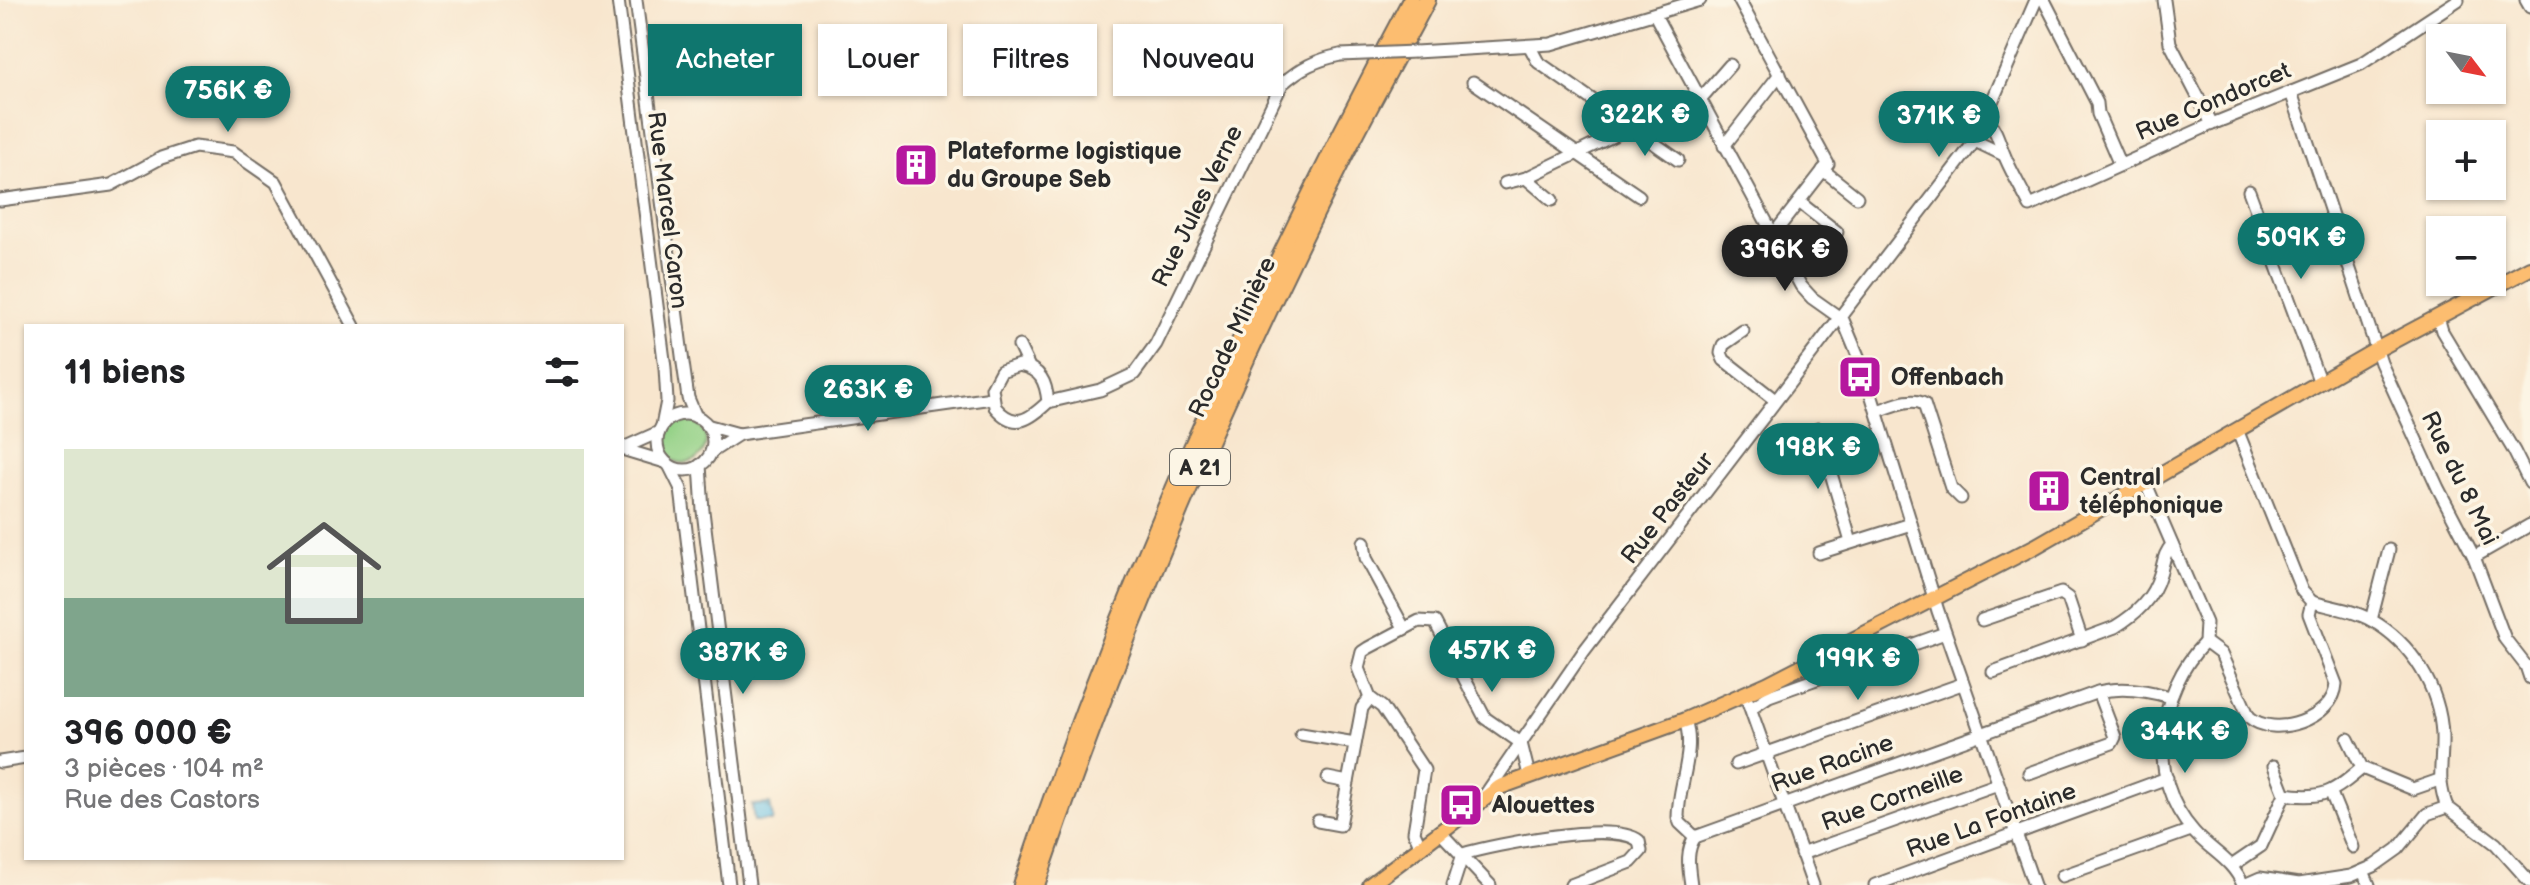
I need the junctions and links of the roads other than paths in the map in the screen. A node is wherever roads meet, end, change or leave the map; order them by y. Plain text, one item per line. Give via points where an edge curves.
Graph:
1 (618, 0) edge
2 (636, 0) edge
3 (1411, 0) edge
4 (1427, 0) edge
5 (1700, 0) edge
6 (1739, 0) edge
7 (2036, 0) edge
8 (2044, 0) edge
9 (2164, 0) edge
10 (2458, 0) edge
11 (2526, 0) edge
12 (2530, 7) edge
13 (1655, 15) junction
14 (1530, 47) junction
15 (1730, 65) dead end
16 (1780, 74) junction
17 (1473, 82) dead end
18 (2291, 92) junction
19 (1698, 97) junction
20 (1986, 118) junction
21 (2212, 124) junction
22 (1631, 127) junction
23 (1975, 141) junction
24 (1724, 146) junction
25 (1576, 153) junction
26 (2004, 155) junction
27 (1678, 160) dead end
28 (2120, 165) junction
29 (1823, 170) junction
30 (1526, 178) junction
31 (1505, 183) dead end
32 (2249, 191) dead end
33 (1639, 196) dead end
34 (1857, 197) dead end
35 (0, 200) edge
36 (1552, 200) dead end
37 (1799, 202) junction
38 (1837, 232) dead end
39 (1773, 235) junction
40 (2530, 268) edge
41 (1839, 317) junction
42 (2438, 317) junction
43 (353, 324) edge
44 (1743, 331) dead end
45 (2376, 350) junction
46 (1010, 367) junction
47 (1029, 367) junction
48 (2320, 383) junction
49 (1047, 386) junction
50 (1074, 394) junction
51 (992, 398) junction
52 (1775, 400) junction
53 (1048, 402) junction
54 (1877, 411) junction
55 (701, 421) junction
56 (661, 429) junction
57 (1818, 429) dead end
58 (2238, 432) junction
59 (739, 434) junction
60 (624, 448) edge
61 (624, 450) edge
62 (711, 452) junction
63 (667, 464) junction
64 (700, 465) junction
65 (2530, 483) edge
66 (2146, 484) junction
67 (1961, 498) dead end
68 (1911, 524) junction
69 (2530, 525) edge
70 (1364, 542) dead end
71 (1851, 542) junction
72 (2172, 545) junction
73 (2389, 550) dead end
74 (1819, 553) dead end
75 (2474, 557) junction
76 (1934, 599) junction
77 (2312, 602) junction
78 (1982, 620) dead end
79 (2371, 620) junction
80 (1404, 628) junction
81 (1945, 633) junction
82 (2082, 640) junction
83 (2205, 642) junction
84 (2529, 669) edge
85 (1993, 672) dead end
86 (1962, 684) junction
87 (2098, 692) junction
88 (2170, 697) junction
89 (1370, 698) junction
90 (1748, 701) junction
91 (1685, 720) junction
92 (1301, 734) dead end
93 (1980, 734) junction
94 (2348, 739) dead end
95 (1355, 743) junction
96 (1521, 743) junction
97 (1766, 753) junction
98 (24, 758) edge
99 (1508, 761) junction
100 (0, 762) edge
101 (1736, 764) dead end
102 (2274, 766) dead end
103 (2362, 768) junction
104 (2029, 773) dead end
105 (1522, 777) junction
106 (1328, 778) dead end
107 (2167, 778) junction
108 (2439, 780) junction
109 (1348, 782) junction
110 (1998, 784) junction
111 (2331, 793) junction
112 (2285, 794) junction
113 (1482, 800) junction
114 (1783, 803) junction
115 (2447, 807) junction
116 (1318, 821) dead end
117 (2191, 830) junction
118 (1439, 831) junction
119 (2016, 835) junction
120 (1695, 837) junction
121 (1420, 845) junction
122 (2353, 847) dead end
123 (1463, 854) junction
124 (1801, 854) junction
125 (2233, 865) junction
126 (2363, 871) junction
127 (2062, 876) dead end
128 (2530, 882) edge
129 (729, 885) edge
130 (749, 885) edge
131 (1022, 885) edge
132 (1036, 885) edge
133 (1370, 885) edge
134 (1453, 885) edge
135 (1490, 885) edge
136 (1571, 885) edge
137 (1691, 885) edge
138 (1813, 885) edge
139 (1875, 885) edge
140 (2034, 885) edge
141 (2243, 885) edge
142 (2369, 885) edge

1 - 56 street, Rue Marcel Caron via 665,368 667,401
2 - 55 street, Rue Marcel Caron via 685,375 690,406
3 - 131 highway, Rocade Minière / A 21 via 1264,286 1207,413 1089,700
4 - 132 highway, Rocade Minière / A 21 via 1342,159 1219,423 1158,563
5 - 13 street, Rue Jules Verne
6 - 16 street
7 - 20 street, Rue Pasteur
8 - 28 street via 2097,103
9 - 21 street via 2170,43
10 - 18 street, Rue Condorcet via 2361,64
11 - 12 street
13 - 14 street, Rue Jules Verne
13 - 19 street
14 - 22 street via 1538,62
14 - 50 street, Rue Jules Verne, bridge via 1340,55 1297,70 1282,84 1156,344 1134,374 1100,390
15 - 19 street
16 - 24 street
16 - 29 street via 1828,164
17 - 25 street
18 - 21 street, Rue Condorcet
18 - 45 street, Rue du 8 Mai
19 - 22 street
19 - 24 street
20 - 23 street, Rue Pasteur
20 - 26 street, Rue Condorcet
21 - 28 street, Rue Condorcet
22 - 25 street
22 - 27 street
23 - 26 street
23 - 41 street, Rue Pasteur
24 - 39 street
25 - 30 street
25 - 33 street
26 - 28 street, Rue Condorcet via 2030,206
29 - 34 street
29 - 37 street
30 - 31 street
30 - 36 street
32 - 48 street
35 - 43 street via 111,185 195,147 233,152 276,182
37 - 38 street
37 - 39 street
39 - 41 street via 1805,291
40 - 42 main road
41 - 52 street, Rue Pasteur
41 - 54 street
42 - 45 main road
42 - 65 street
44 - 52 street via 1723,345 1724,360
45 - 48 main road
45 - 75 street, Rue du 8 Mai
46 - 47 street
46 - 47 street via 1019,346
46 - 51 street via 995,379
47 - 49 street
48 - 58 main road
49 - 50 street
49 - 53 street
50 - 53 street, Rue Jules Verne
51 - 53 street via 1001,414 1019,421
51 - 59 street
52 - 96 street, Rue Pasteur via 1584,651
54 - 67 street via 1913,401 1924,404 1951,488
54 - 68 street
55 - 56 street via 681,415
55 - 59 street
55 - 62 street via 712,438
56 - 60 street
56 - 63 street via 657,448
57 - 71 street
58 - 66 main road
58 - 77 street via 2302,591
59 - 62 street
61 - 63 street
62 - 64 street
63 - 64 street via 681,470
63 - 129 street via 681,489
64 - 130 street
66 - 72 street
66 - 76 main road
68 - 71 street
68 - 76 street
69 - 75 street
70 - 80 street via 1366,558
71 - 74 street
72 - 82 street via 2141,608 2115,627
72 - 83 street via 2206,623
73 - 79 street
75 - 84 street, Rue du 8 Mai via 2505,639
76 - 81 street
76 - 90 main road
77 - 79 street
77 - 83 street via 2309,614 2336,684 2324,711 2274,728 2254,722 2221,654
78 - 82 street via 2061,593 2068,598
79 - 108 street via 2404,646 2434,694 2442,735
80 - 89 street via 1362,652 1358,668
80 - 96 street via 1424,619 1435,622 1485,718
81 - 86 street
81 - 90 street
82 - 85 street
83 - 88 street
86 - 93 street
86 - 97 street
87 - 88 street, Rue Racine via 2137,690
87 - 93 street, Rue Racine
87 - 104 street via 2115,737 2112,743
88 - 107 street via 2163,725
89 - 95 street via 1362,708
89 - 121 street via 1382,707 1424,770 1414,832
90 - 91 main road
90 - 97 street
91 - 105 main road
91 - 120 street via 1688,747 1678,817
92 - 95 street
93 - 110 street
93 - 114 street, Rue Racine
94 - 103 street
95 - 109 street
96 - 99 street, Rue Pasteur
96 - 105 street
97 - 101 street
97 - 114 street
98 - 100 street
99 - 105 street
99 - 113 street, Rue Pasteur
102 - 112 street
103 - 108 street via 2413,789
103 - 111 street
105 - 113 main road
106 - 109 street
107 - 117 street
107 - 119 street, Rue La Fontaine
108 - 115 street
109 - 116 street via 1340,825
110 - 119 street
110 - 124 street, Rue Corneille
111 - 112 street via 2309,798
111 - 122 street
112 - 125 street via 2261,846
113 - 118 main road
114 - 120 street, Rue Racine
114 - 124 street
115 - 126 street via 2427,814 2398,849
115 - 128 street via 2496,844
117 - 125 street
117 - 127 street
118 - 121 main road
118 - 123 street
119 - 139 street, Rue La Fontaine
119 - 140 street
120 - 137 street via 1688,859
121 - 133 main road
123 - 134 street
123 - 135 street
123 - 136 street via 1520,840 1594,834 1639,841 1638,856 1631,862
124 - 138 street
125 - 141 street
126 - 141 street via 2320,883 2260,878
126 - 142 street

